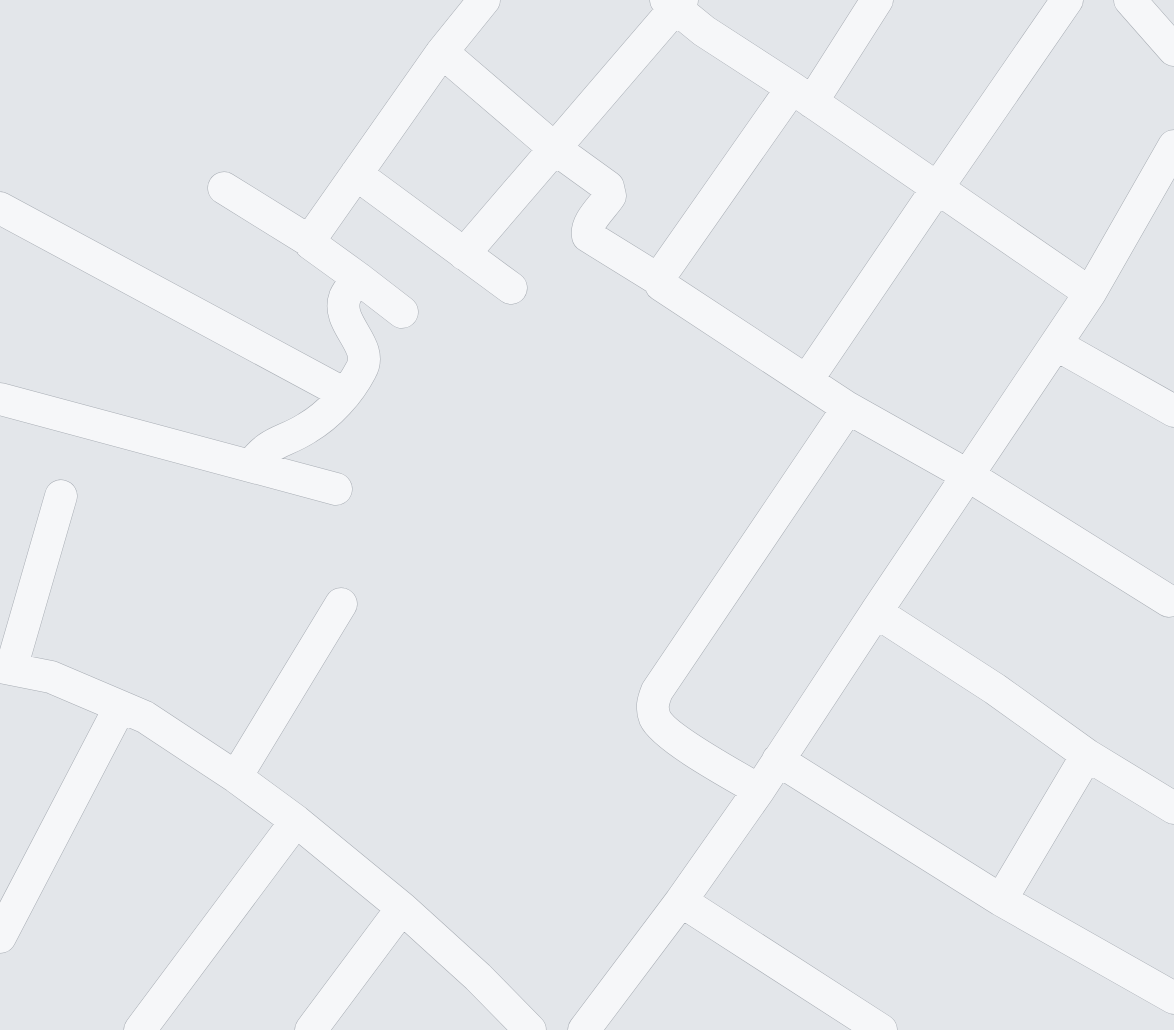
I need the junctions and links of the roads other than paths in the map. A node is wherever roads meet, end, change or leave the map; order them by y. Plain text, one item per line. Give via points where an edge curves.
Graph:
1 (484, 0) edge
2 (877, 0) edge
3 (1067, 0) edge
4 (1130, 0) edge
5 (674, 3) edge
6 (1174, 50) edge
7 (441, 52) junction
8 (802, 95) junction
9 (1174, 146) edge
10 (554, 148) junction
11 (356, 174) junction
12 (938, 187) junction
13 (224, 188) dead end
14 (0, 208) edge
15 (310, 242) junction
16 (464, 254) junction
17 (358, 278) junction
18 (659, 280) junction
19 (511, 288) dead end
20 (1090, 293) junction
21 (402, 312) dead end
22 (1057, 345) junction
23 (807, 380) junction
24 (345, 394) junction
25 (0, 399) edge
26 (848, 408) junction
27 (1174, 411) edge
28 (251, 466) junction
29 (969, 476) junction
30 (336, 489) dead end
31 (61, 496) dead end
32 (1169, 601) dead end
33 (341, 604) dead end
34 (876, 612) junction
35 (5, 668) edge
36 (120, 707) junction
37 (1088, 755) junction
38 (778, 760) junction
39 (236, 777) junction
40 (759, 790) junction
41 (1174, 808) edge
42 (296, 820) junction
43 (1001, 900) junction
44 (681, 902) junction
45 (402, 908) junction
46 (0, 937) edge
47 (1174, 998) edge
48 (140, 1030) edge
49 (311, 1030) edge
50 (530, 1030) edge
51 (584, 1030) edge
52 (881, 1030) edge

1 - 7 street
2 - 8 street
3 - 12 street
4 - 6 street
5 - 8 street via 704,31
5 - 10 street
7 - 10 street
7 - 11 street
8 - 12 street
8 - 18 street
9 - 20 street
10 - 16 street
10 - 18 street via 610,191 608,200 590,222 588,236
11 - 15 street
11 - 16 street
12 - 20 street
12 - 23 street
13 - 15 street
14 - 24 street
15 - 17 street
16 - 19 street
17 - 21 street
17 - 24 street via 344,303 348,323 365,358
18 - 23 street via 663,287
20 - 22 street
22 - 27 street
22 - 29 street
23 - 26 street
24 - 28 street via 307,429 276,442
25 - 28 street
26 - 29 street
26 - 40 street via 657,691 652,705 656,720 668,733
28 - 30 street
29 - 32 street
29 - 34 street
31 - 35 street
33 - 39 street
34 - 37 street
34 - 38 street
35 - 36 street via 51,677
36 - 39 street via 145,717
36 - 46 street
37 - 41 street
37 - 43 street
38 - 40 street
38 - 43 street
39 - 42 street
40 - 44 street
42 - 45 street
42 - 48 street
43 - 47 street
44 - 51 street
44 - 52 street
45 - 49 street
45 - 50 street

